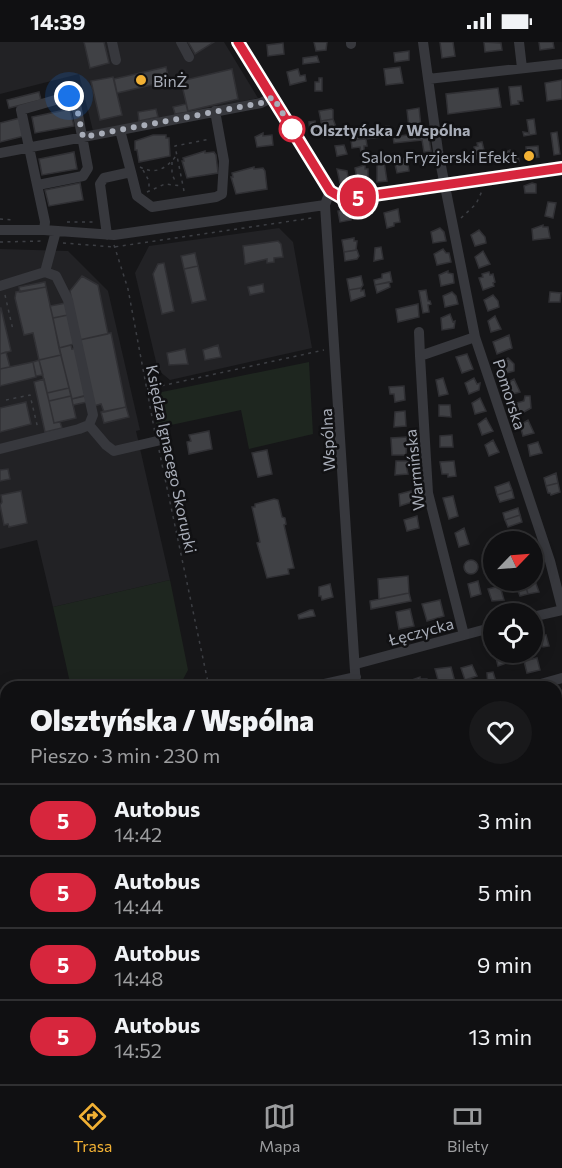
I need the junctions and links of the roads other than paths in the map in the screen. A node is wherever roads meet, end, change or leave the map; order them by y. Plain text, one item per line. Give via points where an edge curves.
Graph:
1 (112, 42) edge
2 (181, 42) edge
3 (238, 42) edge
4 (423, 42) edge
5 (519, 42) edge
6 (189, 57) dead end
7 (116, 60) dead end
8 (562, 63) edge
9 (522, 68) junction
10 (428, 79) junction
11 (273, 97) junction
12 (215, 111) junction
13 (120, 129) junction
14 (83, 137) junction
15 (29, 147) junction
16 (0, 153) edge
17 (562, 168) edge
18 (130, 172) junction
19 (38, 185) junction
20 (447, 185) junction
21 (330, 191) junction
22 (326, 205) junction
23 (59, 226) junction
24 (0, 230) edge
25 (44, 230) junction
26 (111, 235) junction
27 (45, 272) junction
28 (2, 286) edge
29 (419, 332) dead end
30 (475, 337) junction
31 (420, 356) junction
32 (89, 425) junction
33 (157, 441) road end
34 (0, 449) edge
35 (562, 609) edge
36 (543, 614) edge
37 (483, 630) edge
38 (464, 635) junction
39 (356, 664) junction
40 (356, 681) edge

1 - 7 street
2 - 6 street
3 - 11 street
4 - 10 street, Pomorska
5 - 9 street
8 - 9 street
9 - 10 street
10 - 20 street, Pomorska
11 - 12 street via 261,103
11 - 21 street
12 - 13 street
12 - 18 street via 224,161 222,194 152,207 137,196
13 - 14 street
13 - 18 street
14 - 15 street
14 - 15 street via 75,99 69,96 21,110
14 - 19 street via 88,168 83,176
15 - 16 street
15 - 19 street
17 - 20 street
18 - 26 street via 104,178 100,184
19 - 25 street
20 - 21 street via 353,198 342,198
20 - 30 street, Pomorska
21 - 22 street, Wspólna
22 - 26 street
22 - 39 street, Wspólna
23 - 25 street
23 - 26 street
23 - 27 street
24 - 25 street
27 - 28 street
27 - 32 street via 56,276 68,300 93,415
29 - 31 street, Warmińska
30 - 31 street
30 - 35 street, Pomorska via 550,561
31 - 38 street, Warmińska via 428,493
32 - 33 street via 114,451
32 - 34 street
35 - 36 street
37 - 38 street, Łęczycka
38 - 39 street, Łęczycka
39 - 40 street, Wspólna

